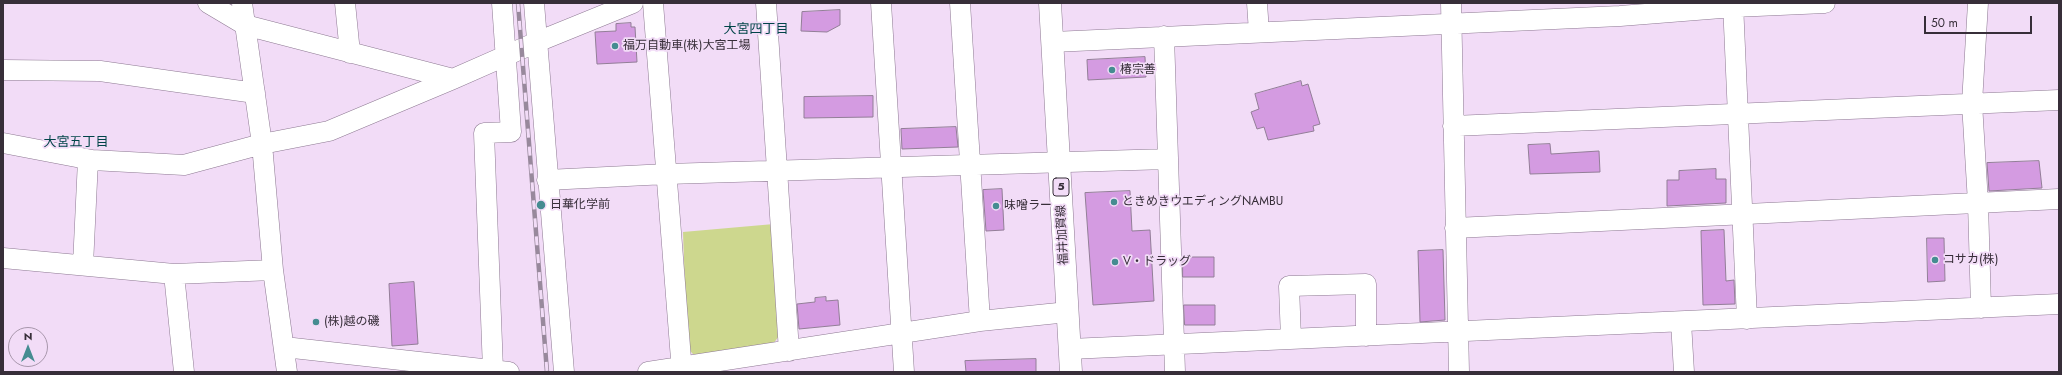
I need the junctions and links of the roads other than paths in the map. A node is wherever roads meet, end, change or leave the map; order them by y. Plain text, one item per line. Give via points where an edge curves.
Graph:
1 (208, 3) edge
2 (242, 3) edge
3 (345, 3) edge
4 (502, 3) edge
5 (534, 3) edge
6 (633, 3) edge
7 (653, 3) edge
8 (766, 3) edge
9 (881, 3) edge
10 (960, 3) edge
11 (1050, 3) edge
12 (1257, 3) edge
13 (1451, 3) edge
14 (1825, 3) edge
15 (1978, 3) edge
16 (1779, 4) edge
17 (1734, 5) edge
18 (1620, 10) edge
19 (1452, 24) junction
20 (245, 25) junction
21 (1259, 32) junction
22 (1164, 36) junction
23 (536, 42) junction
24 (1053, 42) junction
25 (350, 53) junction
26 (506, 55) junction
27 (3, 70) edge
28 (453, 79) junction
29 (254, 93) junction
30 (2059, 100) edge
31 (1972, 103) junction
32 (1738, 114) junction
33 (1453, 126) junction
34 (3, 143) edge
35 (262, 144) junction
36 (1168, 159) junction
37 (88, 160) junction
38 (1060, 163) junction
39 (970, 164) junction
40 (890, 167) junction
41 (777, 170) junction
42 (667, 174) junction
43 (547, 180) junction
44 (2059, 199) edge
45 (1978, 203) junction
46 (1743, 215) junction
47 (1455, 228) junction
48 (3, 258) edge
49 (83, 265) junction
50 (273, 270) junction
51 (174, 274) junction
52 (2059, 304) edge
53 (1981, 308) junction
54 (1068, 312) junction
55 (1748, 318) junction
56 (980, 321) junction
57 (1681, 322) junction
58 (1457, 332) junction
59 (902, 334) junction
60 (1366, 336) junction
61 (1291, 339) junction
62 (1174, 345) junction
63 (284, 348) junction
64 (1070, 349) junction
65 (789, 351) junction
66 (681, 370) edge
67 (501, 371) edge
68 (184, 372) edge
69 (287, 372) edge
70 (564, 372) edge
71 (648, 372) edge
72 (904, 372) edge
73 (1071, 372) edge
74 (1175, 372) edge
75 (1459, 372) edge
76 (1684, 372) edge

1 - 20 street
2 - 20 street
3 - 25 street
4 - 26 street
5 - 23 street
6 - 23 street
7 - 42 street
8 - 41 street
9 - 40 street
10 - 39 street
11 - 24 main road, 福井加賀線 / 5
12 - 21 street
13 - 19 street
14 - 16 street
15 - 31 street
16 - 17 street
17 - 18 street
17 - 32 street
18 - 19 street
19 - 21 street
19 - 33 street
20 - 25 street
20 - 29 street
21 - 22 street
22 - 24 street
22 - 36 street
23 - 26 street
23 - 43 street
24 - 38 main road, 福井加賀線 / 5
25 - 28 street
26 - 28 street
26 - 67 street via 511,132 484,133
27 - 29 street via 100,71
28 - 35 street via 329,131
29 - 35 street
30 - 31 street
31 - 32 street
31 - 45 street
32 - 33 street
32 - 46 street
33 - 47 street
34 - 37 street
35 - 37 street via 184,165
35 - 50 street
36 - 38 street
36 - 62 street
37 - 49 street
38 - 39 street
38 - 54 main road, 福井加賀線 / 5
39 - 40 street
39 - 56 street
40 - 41 street
40 - 59 street
41 - 42 street
41 - 65 street
42 - 43 street
42 - 66 street
43 - 70 street
44 - 45 street
45 - 46 street
45 - 53 street
46 - 47 street
46 - 55 street
47 - 58 street
48 - 49 street
49 - 51 street
50 - 51 street
50 - 63 street
51 - 68 street
52 - 53 street
53 - 55 street
54 - 56 street
54 - 64 main road, 福井加賀線 / 5
55 - 57 street
56 - 59 street
57 - 58 street
57 - 76 street
58 - 60 street
58 - 75 street
59 - 65 street
59 - 72 street
60 - 61 street
60 - 61 street via 1366,284 1289,286
61 - 62 street
62 - 64 street
62 - 74 street
63 - 67 street
63 - 69 street
64 - 73 main road, 福井加賀線 / 5
65 - 66 street
66 - 71 street

